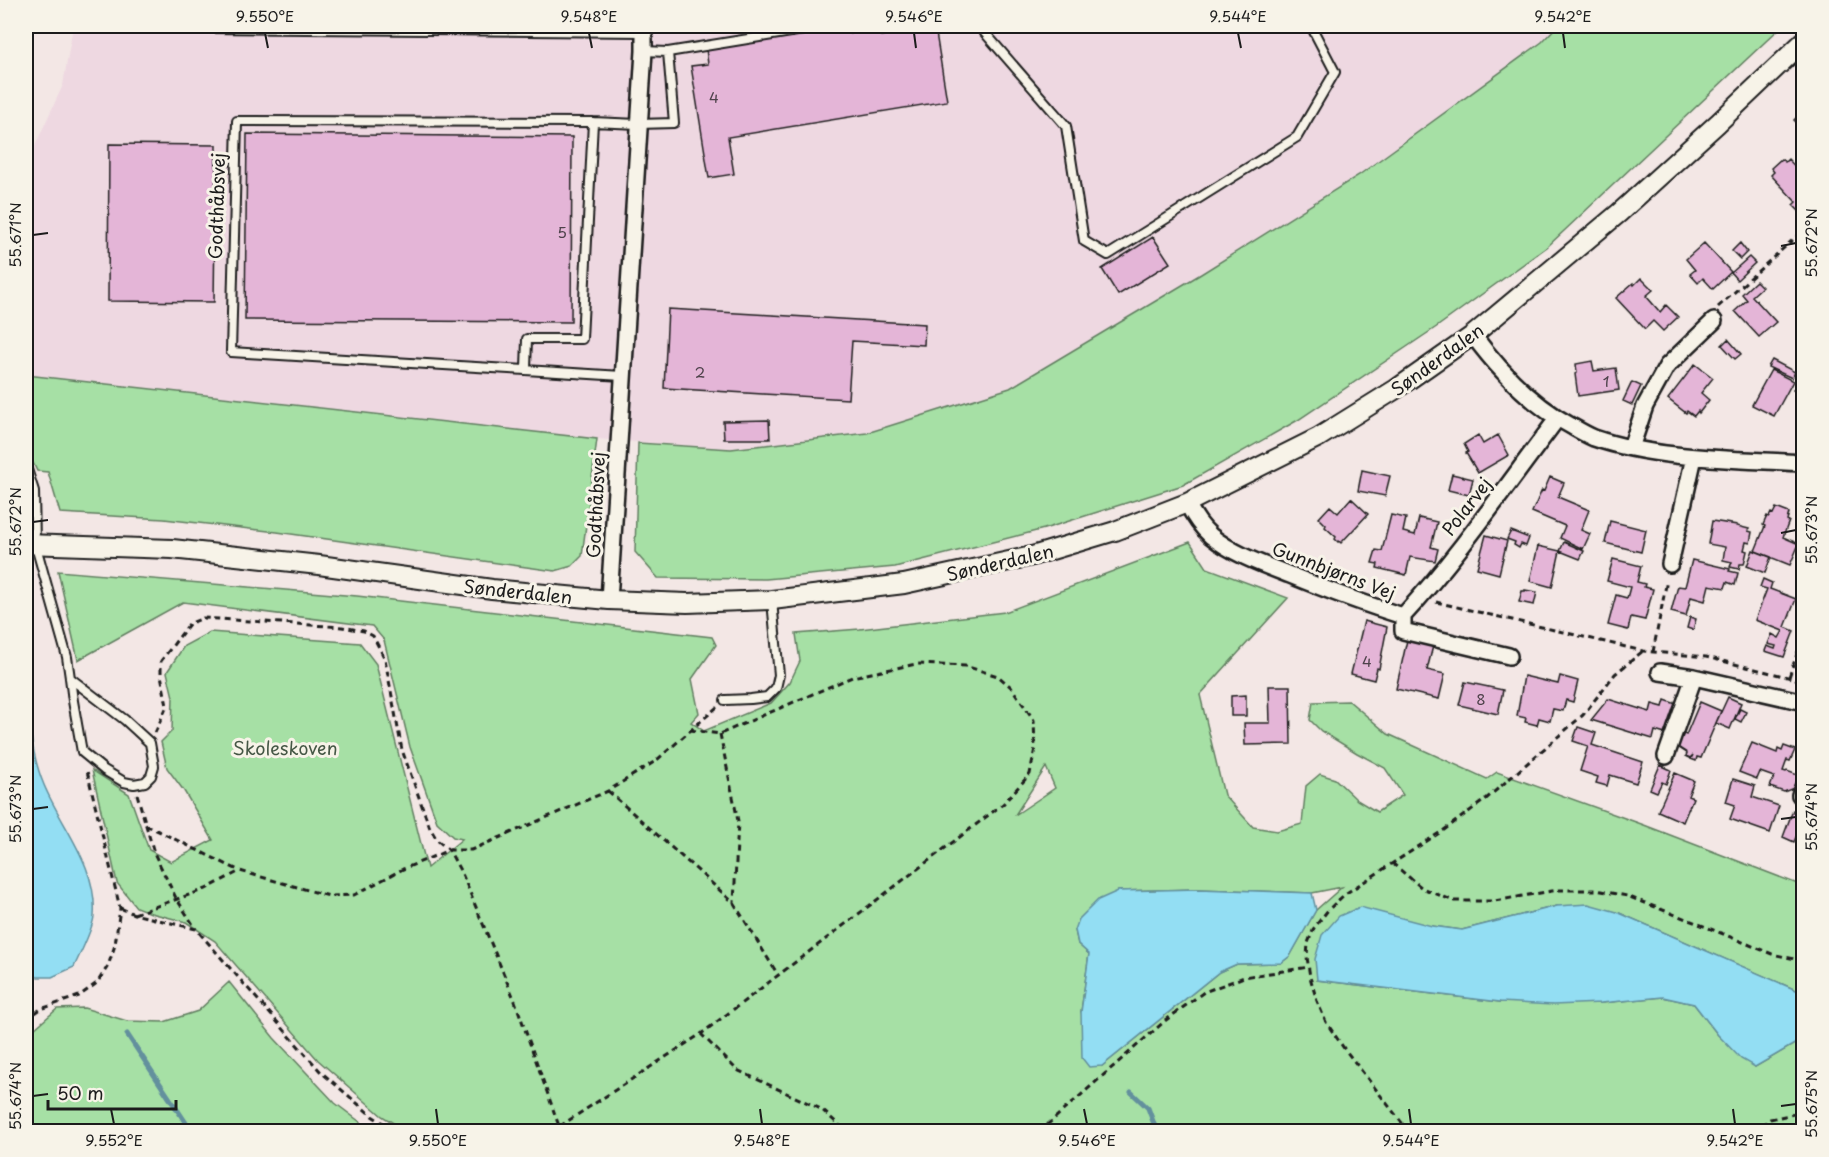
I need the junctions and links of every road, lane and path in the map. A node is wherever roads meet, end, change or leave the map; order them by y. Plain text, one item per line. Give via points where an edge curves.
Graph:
1 (828, 26) edge
2 (979, 26) edge
3 (1311, 26) edge
4 (90, 27) edge
5 (316, 27) edge
6 (587, 28) edge
7 (644, 29) edge
8 (1803, 41) edge
9 (644, 51) junction
10 (668, 52) junction
11 (592, 122) junction
12 (638, 124) junction
13 (1803, 230) edge
14 (1714, 321) joint
15 (1473, 335) junction
16 (526, 369) junction
17 (622, 376) junction
18 (1557, 419) junction
19 (1631, 448) junction
20 (1694, 457) junction
21 (1803, 463) edge
22 (26, 466) edge
23 (1187, 503) junction
24 (30, 544) edge
25 (1670, 564) joint
26 (1419, 598) junction
27 (609, 600) junction
28 (772, 600) junction
29 (1403, 616) junction
30 (1803, 633) edge
31 (1643, 651) junction
32 (1653, 652) junction
33 (1509, 656) dead end
34 (1660, 672) dead end
35 (1789, 677) junction
36 (70, 678) junction
37 (1694, 678) junction
38 (1803, 681) edge
39 (725, 700) joint
40 (1803, 702) edge
41 (690, 730) junction
42 (720, 735) junction
43 (150, 743) junction
44 (82, 752) junction
45 (1666, 756) dead end
46 (134, 784) junction
47 (608, 791) junction
48 (146, 825) junction
49 (449, 850) junction
50 (1392, 863) junction
51 (240, 871) junction
52 (176, 898) junction
53 (734, 903) junction
54 (120, 908) junction
55 (134, 914) junction
56 (196, 928) junction
57 (1803, 961) edge
58 (1309, 967) junction
59 (777, 975) junction
60 (26, 1019) edge
61 (701, 1034) junction
62 (1803, 1112) edge
63 (559, 1126) junction
64 (397, 1131) edge
65 (551, 1131) edge
66 (847, 1131) edge
67 (1039, 1131) edge
68 (1409, 1131) edge
69 (1753, 1131) edge

1 - 10 lane
2 - 3 lane via 1066,126 1084,241 1108,255 1297,137 1335,72
4 - 5 lane, Godthåbsvej
5 - 6 lane, Godthåbsvej
6 - 7 lane, Godthåbsvej
7 - 9 street, Godthåbsvej
8 - 15 street, Sønderdalen via 1619,213
9 - 10 lane
9 - 12 street, Godthåbsvej
10 - 12 lane, Godthåbsvej via 674,123
11 - 12 lane, Godthåbsvej
11 - 16 lane via 582,339 527,339
11 - 16 lane, Godthåbsvej via 237,121 231,352
12 - 17 street, Godthåbsvej
13 - 14 path via 1716,308
14 - 19 street via 1667,366 1645,406
15 - 18 street via 1509,380
15 - 23 street, Sønderdalen via 1319,437
16 - 17 lane, Godthåbsvej
17 - 27 street, Godthåbsvej
18 - 19 street via 1592,437
18 - 26 street, Polarvej
19 - 20 street
20 - 21 street
20 - 25 street
22 - 24 lane via 34,491
23 - 28 street, Sønderdalen via 1115,531 1032,556 904,584
23 - 29 street, Gunnbjørns Vej via 1211,536 1236,552
24 - 27 street, Sønderdalen via 172,549 492,590
24 - 36 lane via 67,657
25 - 32 path
26 - 29 street, Polarvej
26 - 31 path
27 - 28 street, Sønderdalen
28 - 39 lane via 779,675 776,688 767,697
29 - 33 street, Gunnbjørns Vej via 1403,631
30 - 35 path
31 - 32 path
31 - 50 path via 1615,674 1583,715 1486,799
32 - 35 path via 1706,657
34 - 37 street
35 - 38 path
36 - 43 lane
36 - 44 lane
37 - 40 street
37 - 45 street
39 - 41 path
41 - 42 path
41 - 47 path via 657,760
42 - 53 path via 738,821
42 - 59 path via 852,677 916,664 965,666 998,676 1011,687 1034,720 1035,748 1030,774 1003,804
43 - 46 lane via 154,766 151,776 146,782
43 - 49 path via 167,706 161,662 189,624 203,618 364,631 373,636 385,659 402,750 430,828
44 - 46 lane via 104,770
44 - 54 path
46 - 48 path
47 - 49 path via 471,850
47 - 53 path
48 - 51 path
48 - 52 path via 154,853
49 - 51 path via 403,868 354,895 328,896
49 - 63 path via 515,1001
50 - 57 path via 1422,888 1454,901 1494,901 1558,890 1596,890 1627,896 1772,954
50 - 58 path via 1328,910 1308,943
51 - 52 path via 206,889
52 - 55 path
52 - 56 path
53 - 59 path
54 - 55 path
54 - 60 path via 112,956 97,984
55 - 56 path
56 - 64 path via 321,1072 372,1116
58 - 67 path via 1244,977 1204,992 1166,1020
58 - 68 path via 1326,1022
59 - 61 path
61 - 63 path
61 - 66 path via 737,1070 821,1109
62 - 69 path via 1770,1119
63 - 65 path

